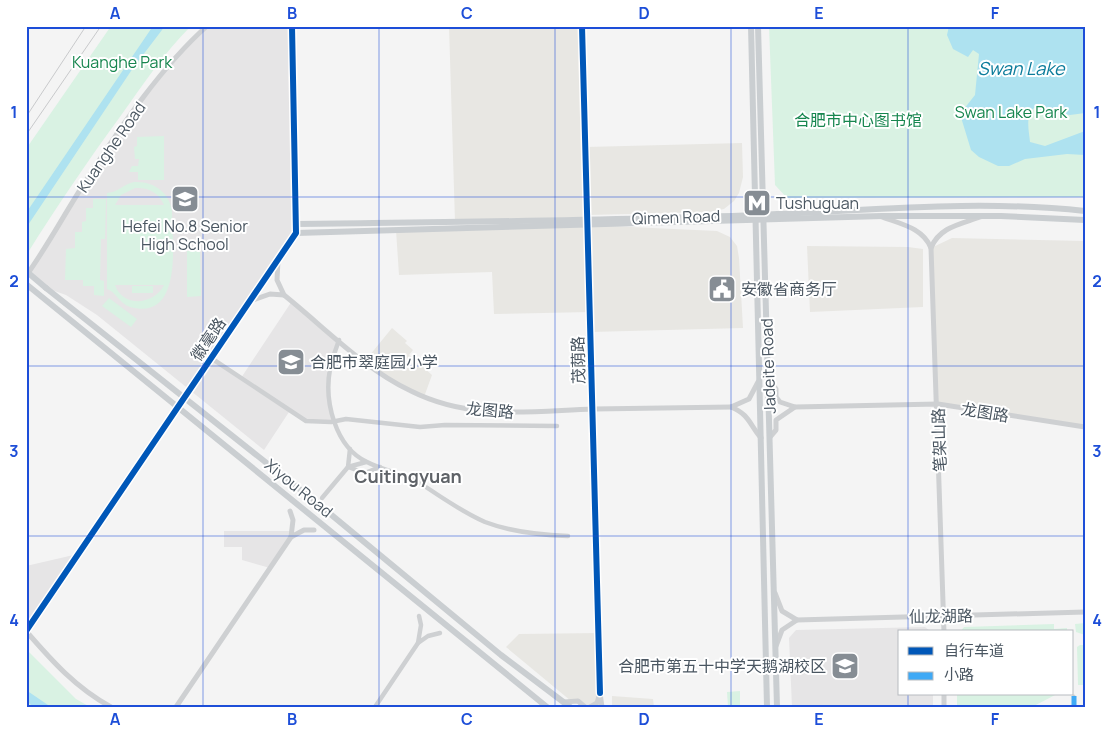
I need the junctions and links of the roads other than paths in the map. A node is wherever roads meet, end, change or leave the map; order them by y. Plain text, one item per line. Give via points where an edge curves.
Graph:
1 (207, 26) edge
2 (292, 26) edge
3 (582, 26) edge
4 (751, 26) edge
5 (758, 27) edge
6 (1085, 211) edge
7 (882, 216) junction
8 (984, 216) junction
9 (756, 218) junction
10 (764, 218) junction
11 (1085, 220) edge
12 (588, 222) junction
13 (296, 224) junction
14 (296, 233) junction
15 (931, 248) junction
16 (278, 259) junction
17 (26, 271) edge
18 (26, 276) edge
19 (26, 284) edge
20 (284, 295) junction
21 (250, 302) junction
22 (339, 340) junction
23 (212, 358) junction
24 (760, 379) junction
25 (769, 379) junction
26 (185, 396) junction
27 (938, 404) junction
28 (177, 407) junction
29 (731, 407) junction
30 (795, 407) junction
31 (592, 409) junction
32 (334, 421) junction
33 (557, 426) dead end
34 (1085, 427) edge
35 (770, 437) junction
36 (761, 438) junction
37 (350, 449) junction
38 (366, 462) junction
39 (348, 467) junction
40 (380, 467) junction
41 (322, 498) dead end
42 (290, 511) dead end
43 (314, 530) dead end
44 (568, 536) dead end
45 (291, 537) junction
46 (774, 593) junction
47 (1085, 612) edge
48 (419, 616) dead end
49 (944, 616) junction
50 (797, 620) junction
51 (944, 630) edge
52 (26, 631) edge
53 (440, 633) dead end
54 (418, 642) junction
55 (775, 647) junction
56 (600, 693) junction
57 (1074, 696) dead end
58 (564, 702) junction
59 (111, 707) edge
60 (176, 707) edge
61 (375, 707) edge
62 (547, 707) edge
63 (570, 707) edge
64 (585, 707) edge
65 (590, 707) edge
66 (602, 707) edge
67 (767, 707) edge
68 (777, 707) edge
69 (1074, 707) edge

1 - 18 street, Kuanghe Road via 134,111 89,175
2 - 13 street
3 - 12 street, 茂荫路
4 - 9 main road, Jadeite Road
5 - 10 main road, Jadeite Road
6 - 10 main road, Qimen Road via 882,207
7 - 8 main road, Qimen Road
7 - 10 main road, Qimen Road
7 - 15 street via 918,231
8 - 11 main road, Qimen Road
8 - 15 street via 936,235
9 - 10 main road, Qimen Road
9 - 12 main road, Qimen Road
9 - 24 main road, Jadeite Road
10 - 25 main road, Jadeite Road
12 - 13 main road, Qimen Road
12 - 14 main road, Qimen Road
12 - 31 street, 茂荫路
13 - 14 street
14 - 16 street, 徽毫路
15 - 27 street, 笔架山路
16 - 20 street via 277,280
16 - 21 street, 徽毫路
17 - 26 main road, Xiyou Road, bridge
19 - 28 main road, Xiyou Road
20 - 21 street via 270,294
20 - 22 street, 龙图路
21 - 23 street, 徽毫路
22 - 31 street, 龙图路 via 410,391 439,403 500,414
22 - 32 street via 328,381
23 - 26 street, 徽毫路
23 - 32 street via 306,421
24 - 29 street via 749,399
24 - 36 main road, Jadeite Road
25 - 30 street via 776,388 776,398
25 - 35 main road, Jadeite Road
26 - 28 street, 徽毫路
26 - 58 main road, Xiyou Road via 501,655
27 - 30 street, 龙图路
27 - 34 street, 龙图路
27 - 49 street, 笔架山路
28 - 52 street, 徽毫路
28 - 62 main road, Xiyou Road
29 - 31 street, 龙图路
29 - 36 street via 750,420
30 - 35 street via 776,420 776,430
31 - 56 street, 茂荫路
32 - 33 street via 377,421 420,427
32 - 37 street
35 - 46 main road, Jadeite Road
36 - 67 main road, Jadeite Road
37 - 38 street
37 - 39 street
38 - 39 street
38 - 40 street
39 - 40 street via 365,473
39 - 41 street
40 - 44 street via 418,482 486,522 544,535
42 - 45 street via 293,520
43 - 45 street via 304,530
45 - 60 street
46 - 50 street via 782,611
46 - 55 main road, Jadeite Road
47 - 49 street, 仙龙湖路
48 - 54 street
49 - 50 street, 仙龙湖路
49 - 51 street, 笔架山路
50 - 55 street via 782,630
52 - 59 street via 58,668 93,697
53 - 54 street
54 - 61 street
55 - 68 main road, Jadeite Road
56 - 65 street via 597,703
56 - 66 street, 茂荫路
57 - 69 street
58 - 63 main road, Xiyou Road
58 - 64 street via 578,701

